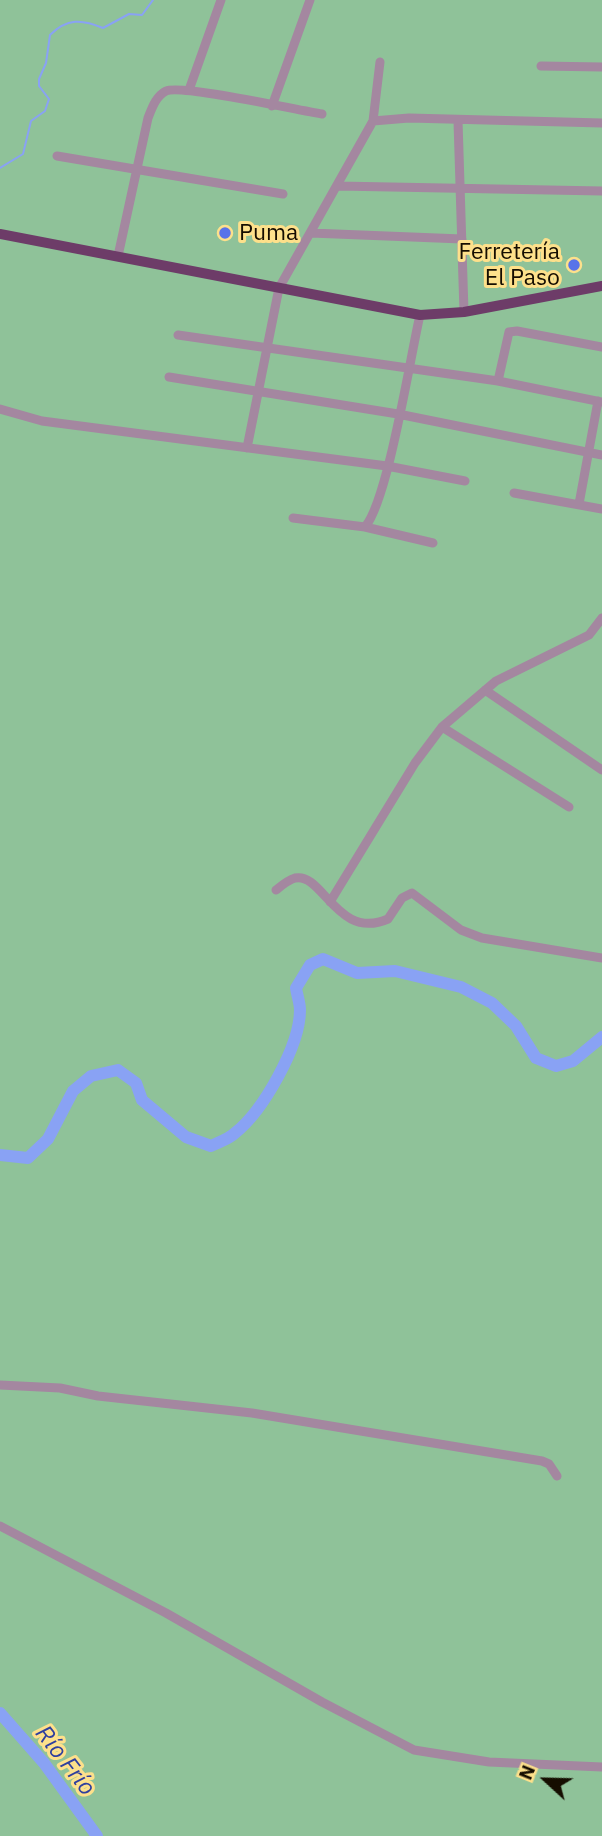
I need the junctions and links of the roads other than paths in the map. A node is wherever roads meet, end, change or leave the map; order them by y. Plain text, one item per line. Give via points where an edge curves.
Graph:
1 (221, 0) edge
2 (310, 0) edge
3 (380, 62) dead end
4 (541, 66) dead end
5 (602, 67) edge
6 (188, 90) junction
7 (272, 106) junction
8 (322, 114) dead end
9 (373, 121) junction
10 (458, 121) junction
11 (602, 123) edge
12 (57, 156) dead end
13 (138, 167) junction
14 (338, 186) junction
15 (461, 187) junction
16 (602, 191) edge
17 (283, 194) dead end
18 (312, 233) junction
19 (0, 234) edge
20 (462, 239) junction
21 (118, 256) junction
22 (602, 286) edge
23 (279, 288) junction
24 (464, 312) junction
25 (420, 316) junction
26 (178, 335) dead end
27 (602, 347) edge
28 (268, 348) junction
29 (408, 366) junction
30 (169, 377) dead end
31 (499, 381) junction
32 (260, 391) junction
33 (600, 401) edge
34 (0, 409) edge
35 (398, 414) junction
36 (247, 448) junction
37 (589, 452) junction
38 (602, 455) edge
39 (387, 466) junction
40 (466, 481) dead end
41 (514, 493) dead end
42 (579, 504) junction
43 (602, 509) edge
44 (293, 518) dead end
45 (365, 527) junction
46 (433, 544) dead end
47 (602, 618) edge
48 (485, 690) junction
49 (442, 727) junction
50 (602, 770) edge
51 (569, 807) dead end
52 (276, 890) dead end
53 (330, 902) junction
54 (602, 958) edge
55 (0, 1385) edge
56 (557, 1476) dead end
57 (0, 1526) edge
58 (602, 1767) edge

1 - 6 street
2 - 7 street
3 - 9 street
4 - 5 street
6 - 7 street
6 - 13 street via 175,89 158,98 148,118
7 - 8 street
9 - 10 street
9 - 14 street
10 - 11 street
10 - 15 street
12 - 13 street
13 - 17 street
13 - 21 street
14 - 15 street
14 - 18 street
15 - 16 street
15 - 20 street
18 - 20 street
18 - 23 street
19 - 21 main road
20 - 24 street
21 - 23 main road
22 - 24 main road
23 - 25 main road
23 - 28 street
24 - 25 main road
25 - 29 street
26 - 28 street
27 - 31 street via 509,332
28 - 29 street
28 - 32 street
29 - 31 street
29 - 35 street
30 - 32 street
31 - 33 street
32 - 35 street
32 - 36 street
33 - 37 street
34 - 36 street via 42,421
35 - 37 street
35 - 39 street
36 - 39 street
37 - 38 street
37 - 42 street
39 - 40 street
39 - 45 street
41 - 42 street
42 - 43 street
44 - 45 street
45 - 46 street
47 - 48 street via 589,635
48 - 49 street
48 - 50 street
49 - 51 street
49 - 53 street
52 - 53 street via 298,878
53 - 54 street via 355,922 377,923 388,919 401,898 412,893 461,930 482,938
55 - 56 street via 60,1388 252,1413 542,1461
57 - 58 street via 414,1750 489,1762

